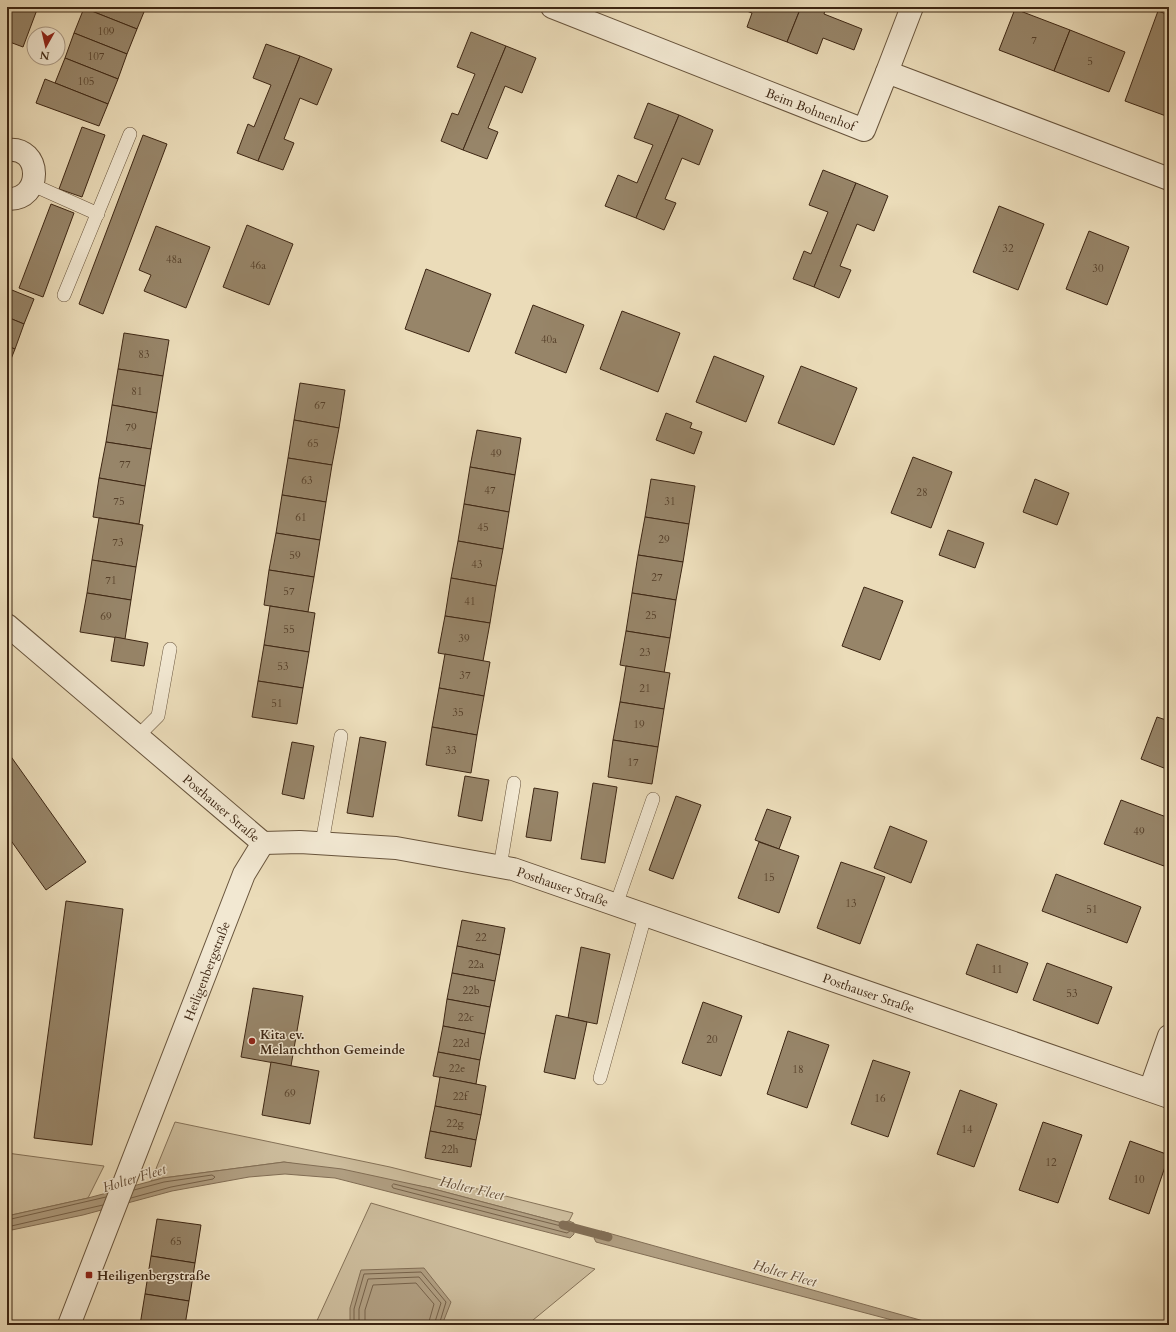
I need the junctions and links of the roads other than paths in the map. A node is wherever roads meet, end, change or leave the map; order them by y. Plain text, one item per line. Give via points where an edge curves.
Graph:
1 (552, 7) edge
2 (912, 7) edge
3 (887, 72) junction
4 (130, 134) dead end
5 (7, 150) edge
6 (1169, 179) edge
7 (33, 185) junction
8 (7, 198) edge
9 (98, 214) junction
10 (64, 295) dead end
11 (7, 625) edge
12 (170, 649) dead end
13 (138, 736) junction
14 (341, 736) dead end
15 (514, 783) dead end
16 (652, 800) dead end
17 (263, 843) junction
18 (322, 843) junction
19 (500, 867) junction
20 (616, 905) junction
21 (645, 916) junction
22 (1169, 1036) edge
23 (600, 1078) dead end
24 (1159, 1094) edge
25 (69, 1325) edge

1 - 3 street, Beim Bohnenhof via 864,130
2 - 3 street
3 - 6 street
4 - 9 lane
5 - 7 street via 21,152 34,166
7 - 8 street via 18,197
7 - 9 lane
9 - 10 lane
11 - 13 street, Posthauser Straße
12 - 13 lane via 158,716
13 - 17 street, Posthauser Straße
14 - 18 lane
15 - 19 lane
16 - 20 lane
17 - 18 street, Posthauser Straße
17 - 25 street, Heiligenbergstraße via 244,874
18 - 19 street, Posthauser Straße via 396,848
19 - 20 street, Posthauser Straße via 513,869
20 - 21 street, Posthauser Straße
21 - 23 lane
21 - 24 street, Posthauser Straße
22 - 24 street

